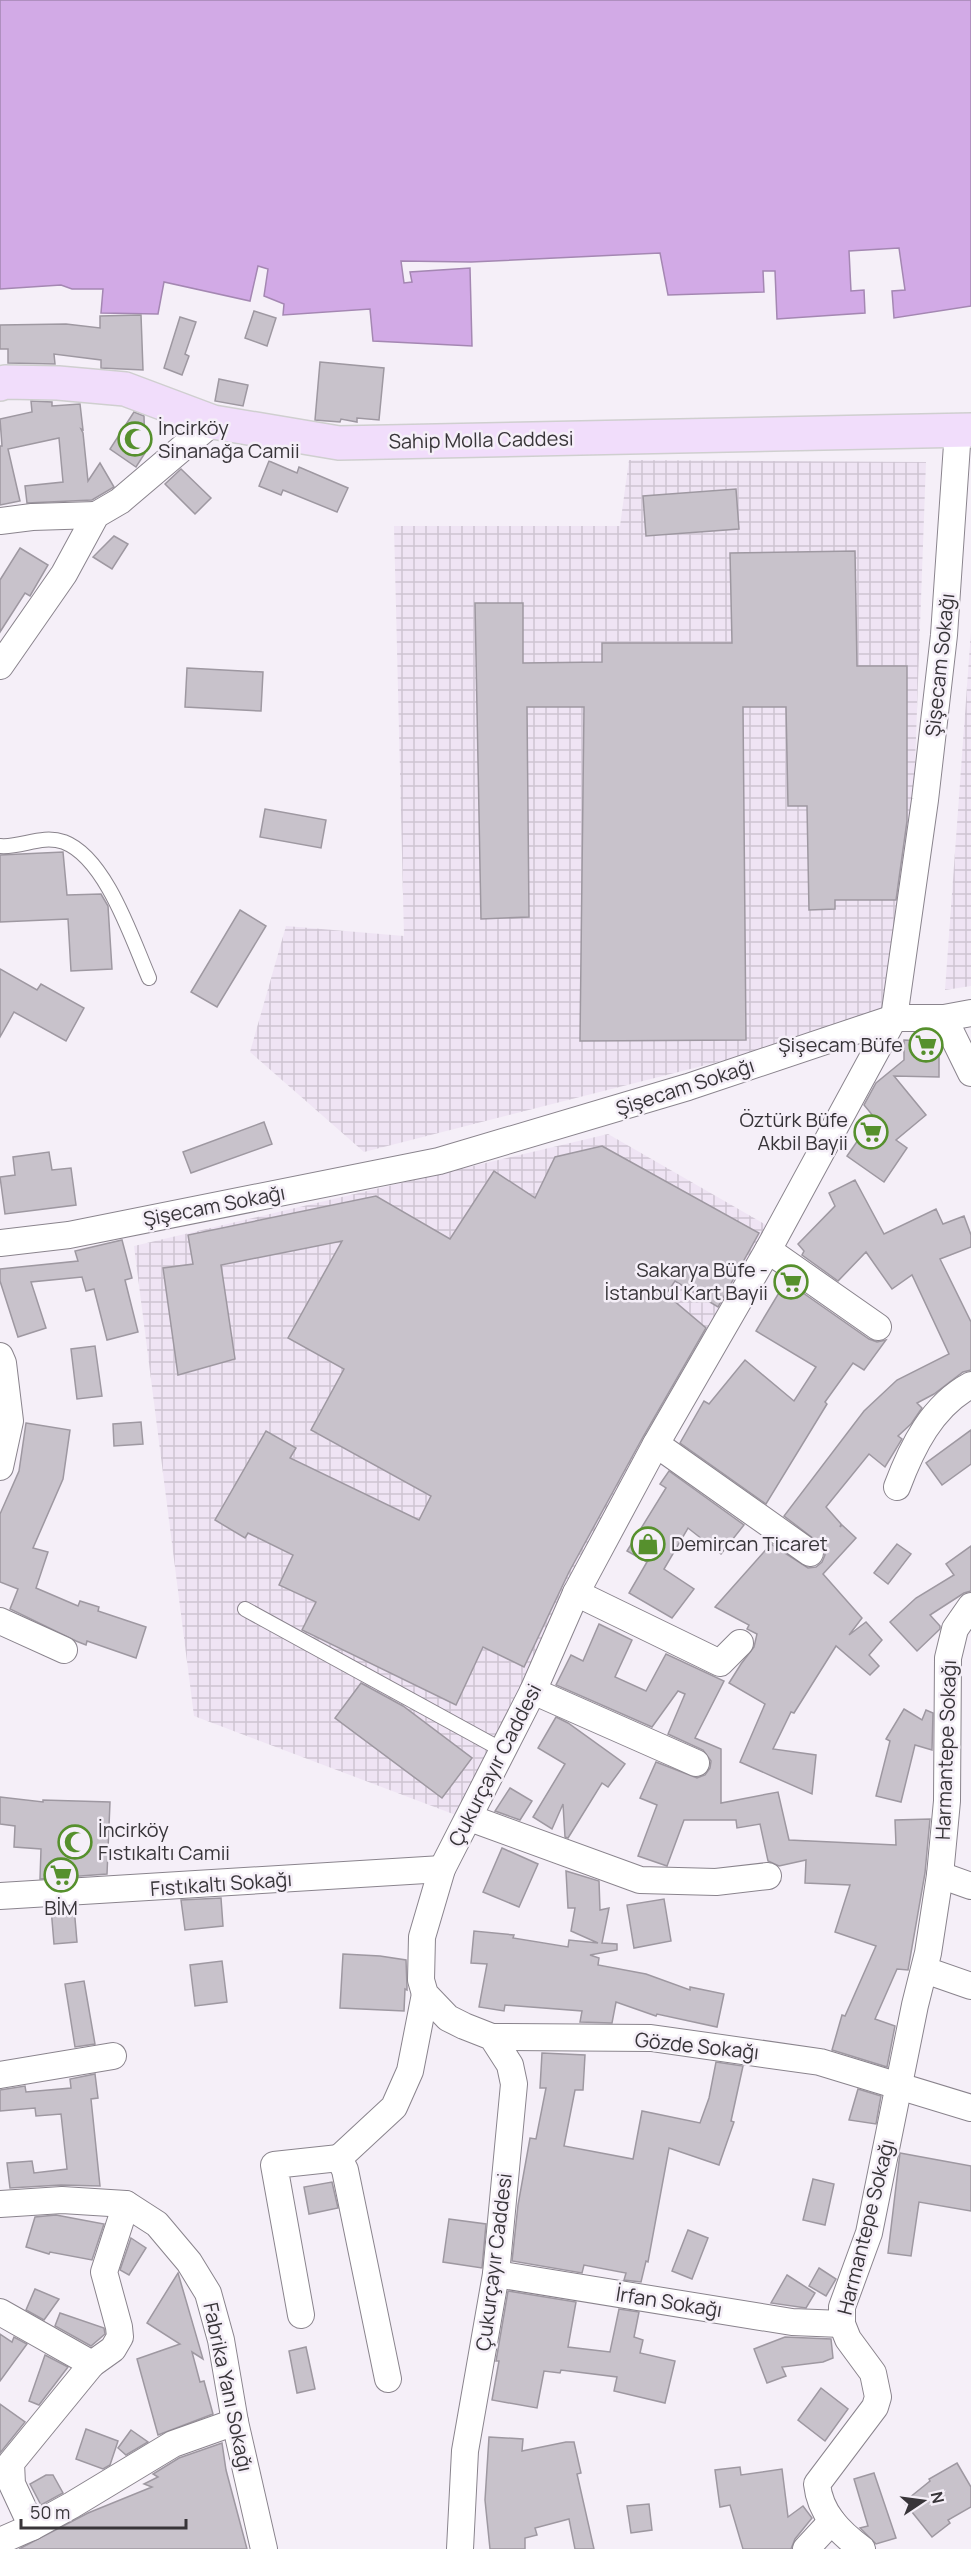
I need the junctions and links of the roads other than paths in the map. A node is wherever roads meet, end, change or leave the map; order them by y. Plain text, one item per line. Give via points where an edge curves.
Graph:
1 (0, 384) edge
2 (213, 422) junction
3 (964, 430) edge
4 (96, 515) junction
5 (0, 521) edge
6 (0, 666) edge
7 (0, 846) edge
8 (149, 978) dead end
9 (971, 1013) edge
10 (894, 1018) junction
11 (944, 1018) junction
12 (971, 1073) edge
13 (0, 1243) edge
14 (768, 1250) junction
15 (878, 1327) dead end
16 (0, 1356) edge
17 (971, 1384) edge
18 (656, 1444) junction
19 (0, 1467) edge
20 (897, 1487) dead end
21 (810, 1553) dead end
22 (576, 1593) junction
23 (971, 1606) edge
24 (245, 1610) dead end
25 (0, 1621) edge
26 (740, 1643) dead end
27 (64, 1650) dead end
28 (533, 1691) junction
29 (504, 1751) junction
30 (696, 1763) dead end
31 (470, 1818) junction
32 (442, 1869) junction
33 (940, 1875) junction
34 (768, 1876) dead end
35 (971, 1886) edge
36 (0, 1896) edge
37 (925, 1970) junction
38 (971, 1986) edge
39 (425, 1994) junction
40 (492, 2037) junction
41 (113, 2056) dead end
42 (0, 2075) edge
43 (898, 2086) junction
44 (971, 2108) edge
45 (339, 2158) junction
46 (0, 2204) edge
47 (126, 2204) junction
48 (496, 2274) junction
49 (0, 2312) edge
50 (301, 2315) dead end
51 (842, 2324) junction
52 (92, 2364) junction
53 (388, 2379) dead end
54 (236, 2422) junction
55 (832, 2521) junction
56 (32, 2527) junction
57 (0, 2541) edge
58 (264, 2549) edge
59 (460, 2549) edge
60 (806, 2549) edge
61 (862, 2549) edge

1 - 2 main road, Sahip Molla Caddesi via 58,383 125,389
2 - 3 main road, Sahip Molla Caddesi via 339,443
2 - 4 street via 120,501
3 - 10 street, Şişecam Sokağı via 925,800
4 - 5 street
4 - 6 street via 64,574
7 - 8 lane via 14,848 40,839 64,842 80,853 109,885
9 - 11 street
10 - 11 street
10 - 13 street, Şişecam Sokağı via 688,1087 439,1161 69,1235
10 - 14 street, Çukurçayır Caddesi
11 - 12 street
14 - 15 street
14 - 18 street, Çukurçayır Caddesi
16 - 19 street via 10,1421
17 - 20 street via 938,1409 909,1453
18 - 21 street
18 - 22 street, Çukurçayır Caddesi
22 - 26 street via 720,1663
22 - 28 street, Çukurçayır Caddesi
23 - 33 street, Harmantepe Sokağı via 955,1629 948,1658 947,1801
24 - 29 lane
25 - 27 street
28 - 29 street, Çukurçayır Caddesi
28 - 30 street
29 - 31 street, Çukurçayır Caddesi
31 - 32 street, Çukurçayır Caddesi
31 - 34 street via 640,1880 716,1882
32 - 36 street, Fıstıkaltı Sokağı
32 - 39 street, Çukurçayır Caddesi via 422,1937 420,1980
33 - 35 street
33 - 37 street, Harmantepe Sokağı
37 - 38 street
37 - 43 street, Harmantepe Sokağı
39 - 40 street via 448,2018
39 - 45 street, Çukurçayır Caddesi via 410,2071 394,2107
40 - 43 street, Gözde Sokağı via 651,2038 820,2062
40 - 48 street, Çukurçayır Caddesi via 510,2065 514,2084
41 - 42 street
43 - 44 street, Gözde Sokağı
43 - 51 street, Harmantepe Sokağı via 869,2233 842,2307
45 - 50 street via 274,2165
45 - 53 street via 345,2170
46 - 47 street, Fabrika Yanı Sokağı via 62,2200
47 - 52 street via 104,2272 120,2337 113,2349
47 - 54 street, Fabrika Yanı Sokağı via 157,2224 189,2262 208,2293
48 - 51 street, İrfan Sokağı via 792,2322
48 - 59 street, Çukurçayır Caddesi via 465,2451
49 - 52 street
51 - 55 street, Harmantepe Sokağı via 873,2373 878,2397 875,2407 817,2484 819,2499
52 - 56 street via 11,2463 12,2484
54 - 56 street via 172,2444
54 - 58 street, Fabrika Yanı Sokağı
55 - 60 street
55 - 61 street, Harmantepe Sokağı
56 - 57 street

